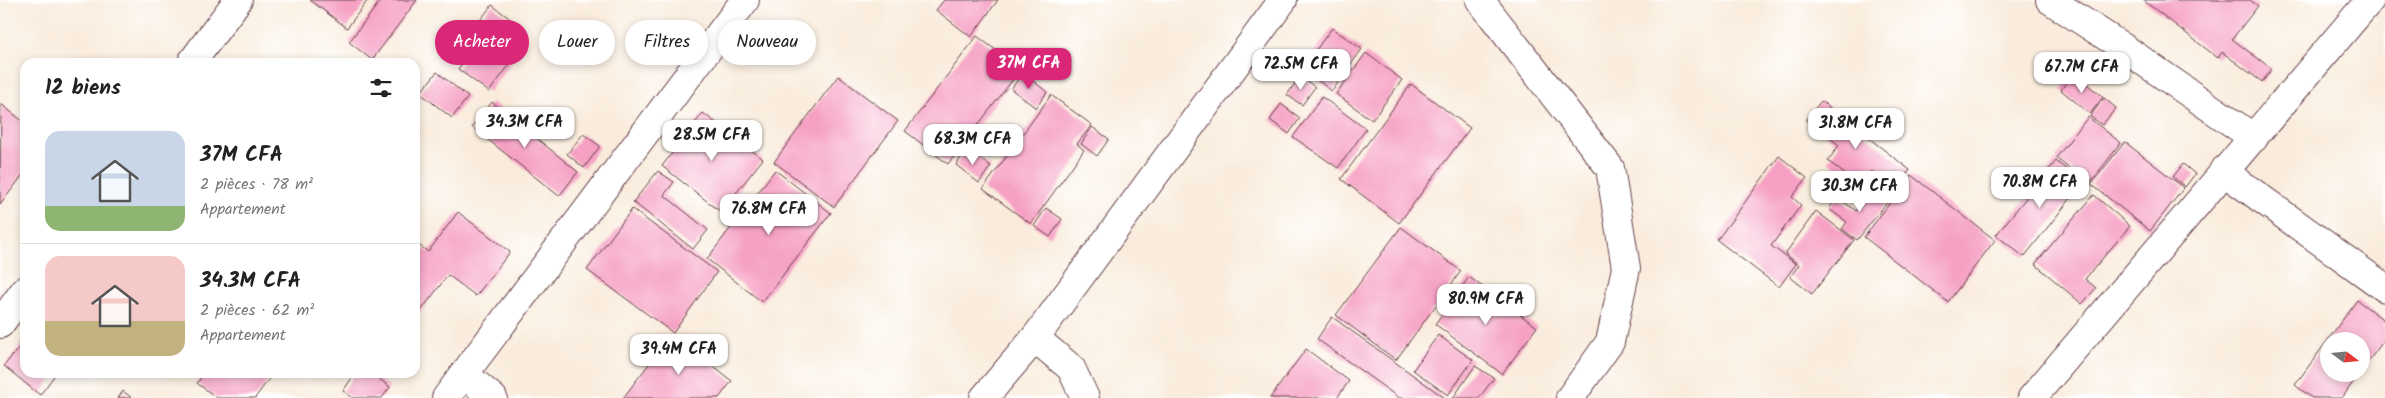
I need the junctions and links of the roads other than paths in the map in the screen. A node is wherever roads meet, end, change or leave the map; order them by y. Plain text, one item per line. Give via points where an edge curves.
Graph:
1 (238, 0) edge
2 (745, 0) edge
3 (1283, 0) edge
4 (1480, 0) edge
5 (2050, 0) edge
6 (2370, 0) edge
7 (195, 58) edge
8 (2254, 138) junction
9 (2223, 172) junction
10 (2385, 288) edge
11 (20, 297) edge
12 (0, 324) edge
13 (1035, 338) junction
14 (464, 374) junction
15 (446, 398) edge
16 (493, 398) edge
17 (984, 398) edge
18 (1086, 398) edge
19 (1570, 398) edge
20 (2032, 398) edge

1 - 7 street
2 - 14 street
3 - 13 street
4 - 19 street via 1610,168 1626,268 1610,342
5 - 8 street
6 - 8 street
8 - 9 street
9 - 10 street
9 - 20 street
11 - 12 street
13 - 17 street
13 - 18 street via 1071,368
14 - 15 street
14 - 16 street

